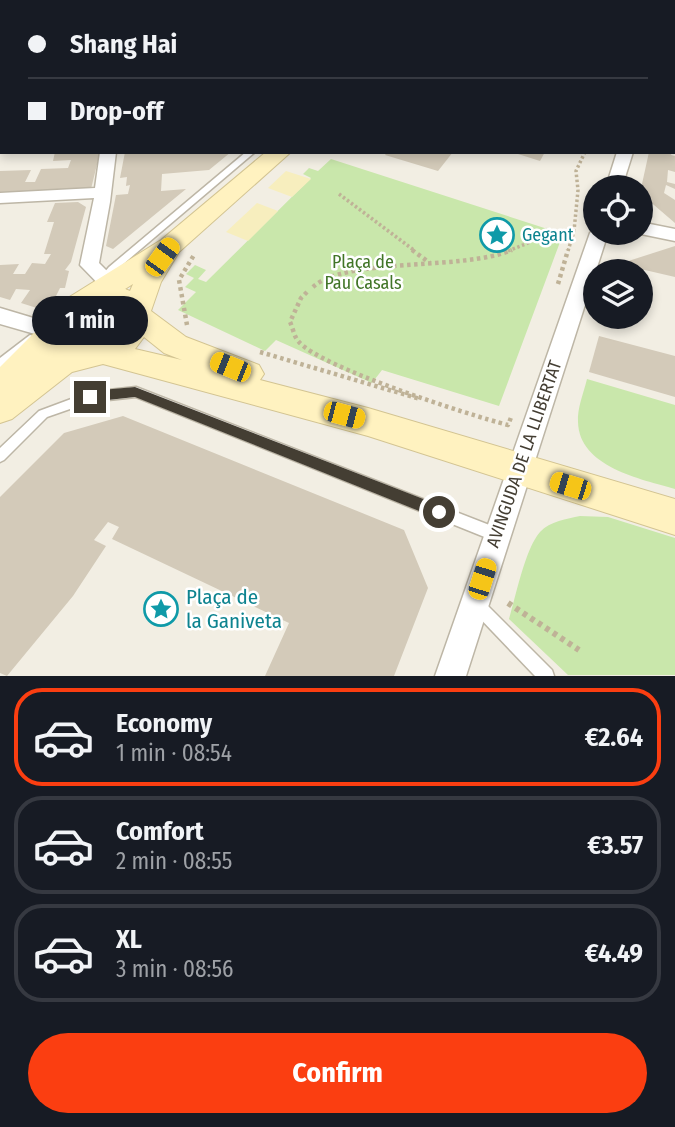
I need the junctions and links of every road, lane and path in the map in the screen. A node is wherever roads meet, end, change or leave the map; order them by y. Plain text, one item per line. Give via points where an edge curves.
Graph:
1 (108, 154) edge
2 (584, 154) edge
3 (624, 154) edge
4 (268, 155) edge
5 (618, 175) edge
6 (103, 193) junction
7 (339, 194) dead end
8 (0, 198) edge
9 (547, 229) dead end
10 (653, 231) edge
11 (574, 232) dead end
12 (675, 235) edge
13 (595, 245) edge
14 (170, 246) junction
15 (201, 247) dead end
16 (430, 263) junction
17 (313, 286) dead end
18 (307, 292) dead end
19 (94, 306) junction
20 (0, 316) edge
21 (197, 330) dead end
22 (256, 351) dead end
23 (96, 353) junction
24 (0, 364) edge
25 (0, 387) edge
26 (0, 410) edge
27 (477, 415) junction
28 (369, 422) junction
29 (508, 425) dead end
30 (0, 456) edge
31 (519, 470) junction
32 (675, 517) edge
33 (496, 535) junction
34 (474, 602) junction
35 (508, 603) dead end
36 (579, 650) dead end
37 (450, 676) edge
38 (546, 676) edge

1 - 6 street
2 - 11 path via 576,171
3 - 5 street
4 - 14 street
4 - 19 lane
6 - 8 street
6 - 19 street via 89,265
7 - 16 path
9 - 16 path via 535,241 488,257
10 - 12 street
13 - 31 street, AVINGUDA DE LA LLIBERTAT
14 - 19 street
14 - 19 street via 147,279
15 - 21 path via 179,280 186,325
16 - 17 path via 362,269 321,278
18 - 27 path via 290,322 300,343 334,362
19 - 20 street via 23,325
19 - 23 street via 60,344 67,350
19 - 23 street via 136,323 121,343
19 - 24 lane
19 - 25 street
19 - 28 street via 175,345
22 - 27 path
23 - 26 street via 61,363
23 - 28 street
27 - 29 path
28 - 31 street
30 - 33 lane via 43,414 90,397 135,392
31 - 32 street
31 - 33 street, AVINGUDA DE LA LLIBERTAT
33 - 34 street, AVINGUDA DE LA LLIBERTAT
34 - 37 street, AVINGUDA DE LA LLIBERTAT
34 - 38 lane
35 - 36 path

